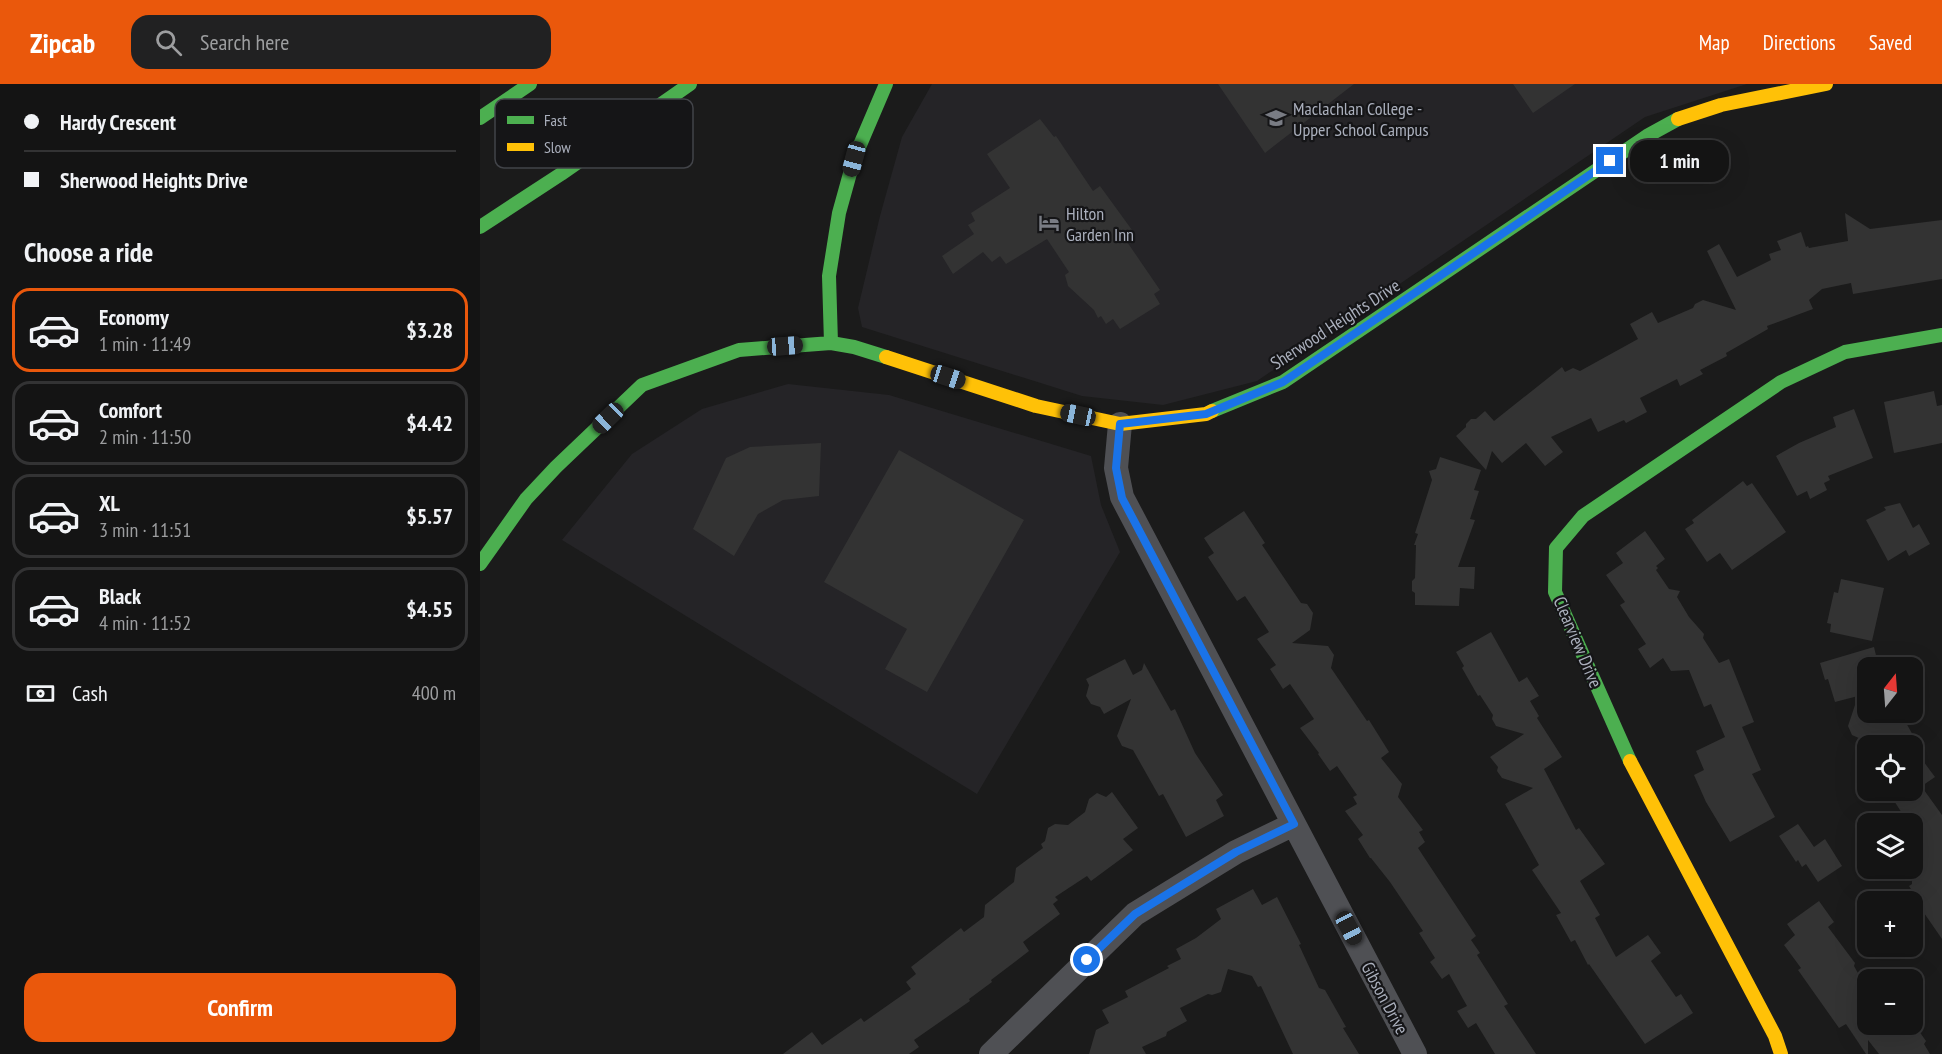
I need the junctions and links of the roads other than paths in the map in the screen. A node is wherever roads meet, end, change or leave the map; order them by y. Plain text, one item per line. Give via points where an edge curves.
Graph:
1 (530, 84) edge
2 (690, 84) edge
3 (886, 84) edge
4 (1826, 84) edge
5 (508, 99) edge
6 (668, 99) edge
7 (495, 108) edge
8 (480, 118) edge
9 (570, 168) edge
10 (480, 227) edge
11 (1942, 335) edge
12 (831, 343) junction
13 (1120, 424) junction
14 (480, 564) edge
15 (1294, 824) junction
16 (1778, 1045) edge
17 (991, 1054) edge
18 (1415, 1054) edge
19 (1792, 1054) edge

1 - 5 main road
2 - 6 main road
3 - 12 main road via 854,159 839,213 829,276
4 - 13 main road, Sherwood Heights Drive via 1683,116 1647,136 1283,382 1206,414
7 - 8 main road
9 - 10 main road
11 - 16 main road, Clearview Drive via 1845,352 1781,382 1583,516 1556,548 1555,592 1630,762
12 - 13 main road, Sherwood Heights Drive via 1036,406
12 - 14 main road, Sherwood Heights Drive via 739,350 642,385 526,499
13 - 15 street, Gibson Drive via 1116,468 1122,498
15 - 17 street via 1236,852 1135,914
15 - 18 street, Gibson Drive
16 - 19 street, Clearview Drive

